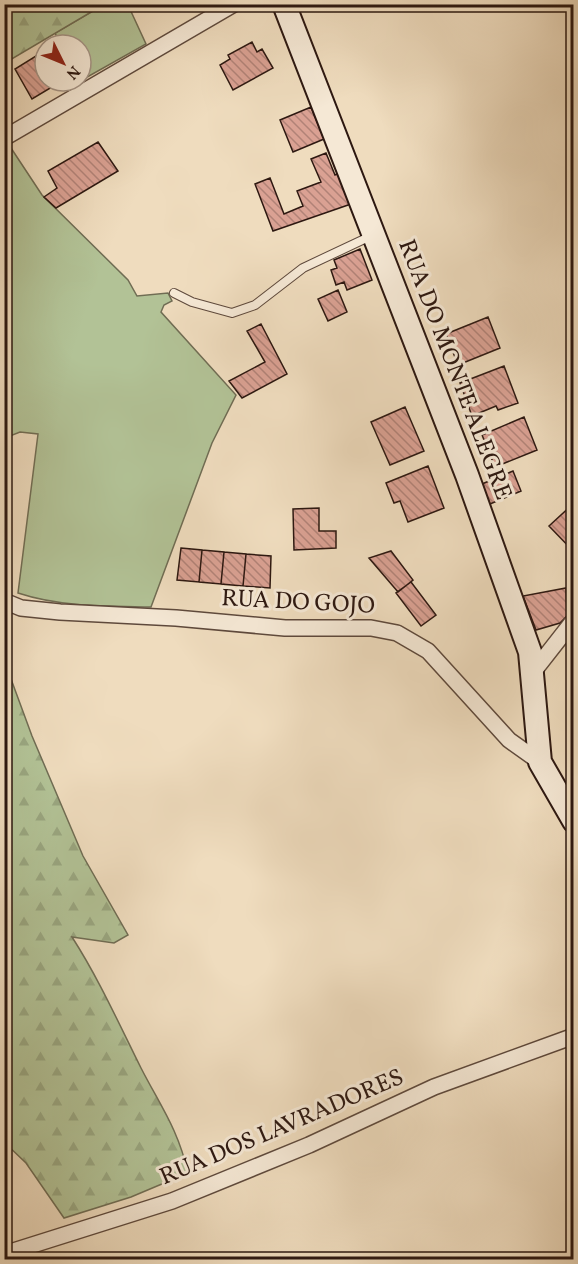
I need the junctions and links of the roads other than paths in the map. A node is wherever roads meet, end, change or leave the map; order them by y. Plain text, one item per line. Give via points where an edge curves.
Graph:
1 (234, 4) edge
2 (285, 4) edge
3 (4, 138) edge
4 (374, 235) junction
5 (174, 293) dead end
6 (4, 601) edge
7 (573, 620) edge
8 (534, 671) junction
9 (540, 762) junction
10 (573, 820) edge
11 (573, 1036) edge
12 (4, 1254) edge

1 - 3 street
2 - 4 street, RUA DO MONTE ALEGRE
4 - 5 lane via 303,268 255,304 232,314
4 - 8 street, RUA DO MONTE ALEGRE via 467,475
6 - 9 street, RUA DO GOJO via 21,608 60,612 285,628 354,627 397,633 428,651 509,740
7 - 8 street
8 - 9 street, RUA DO MONTE ALEGRE
9 - 10 street
11 - 12 street, RUA DOS LAVRADORES via 434,1088 172,1201

